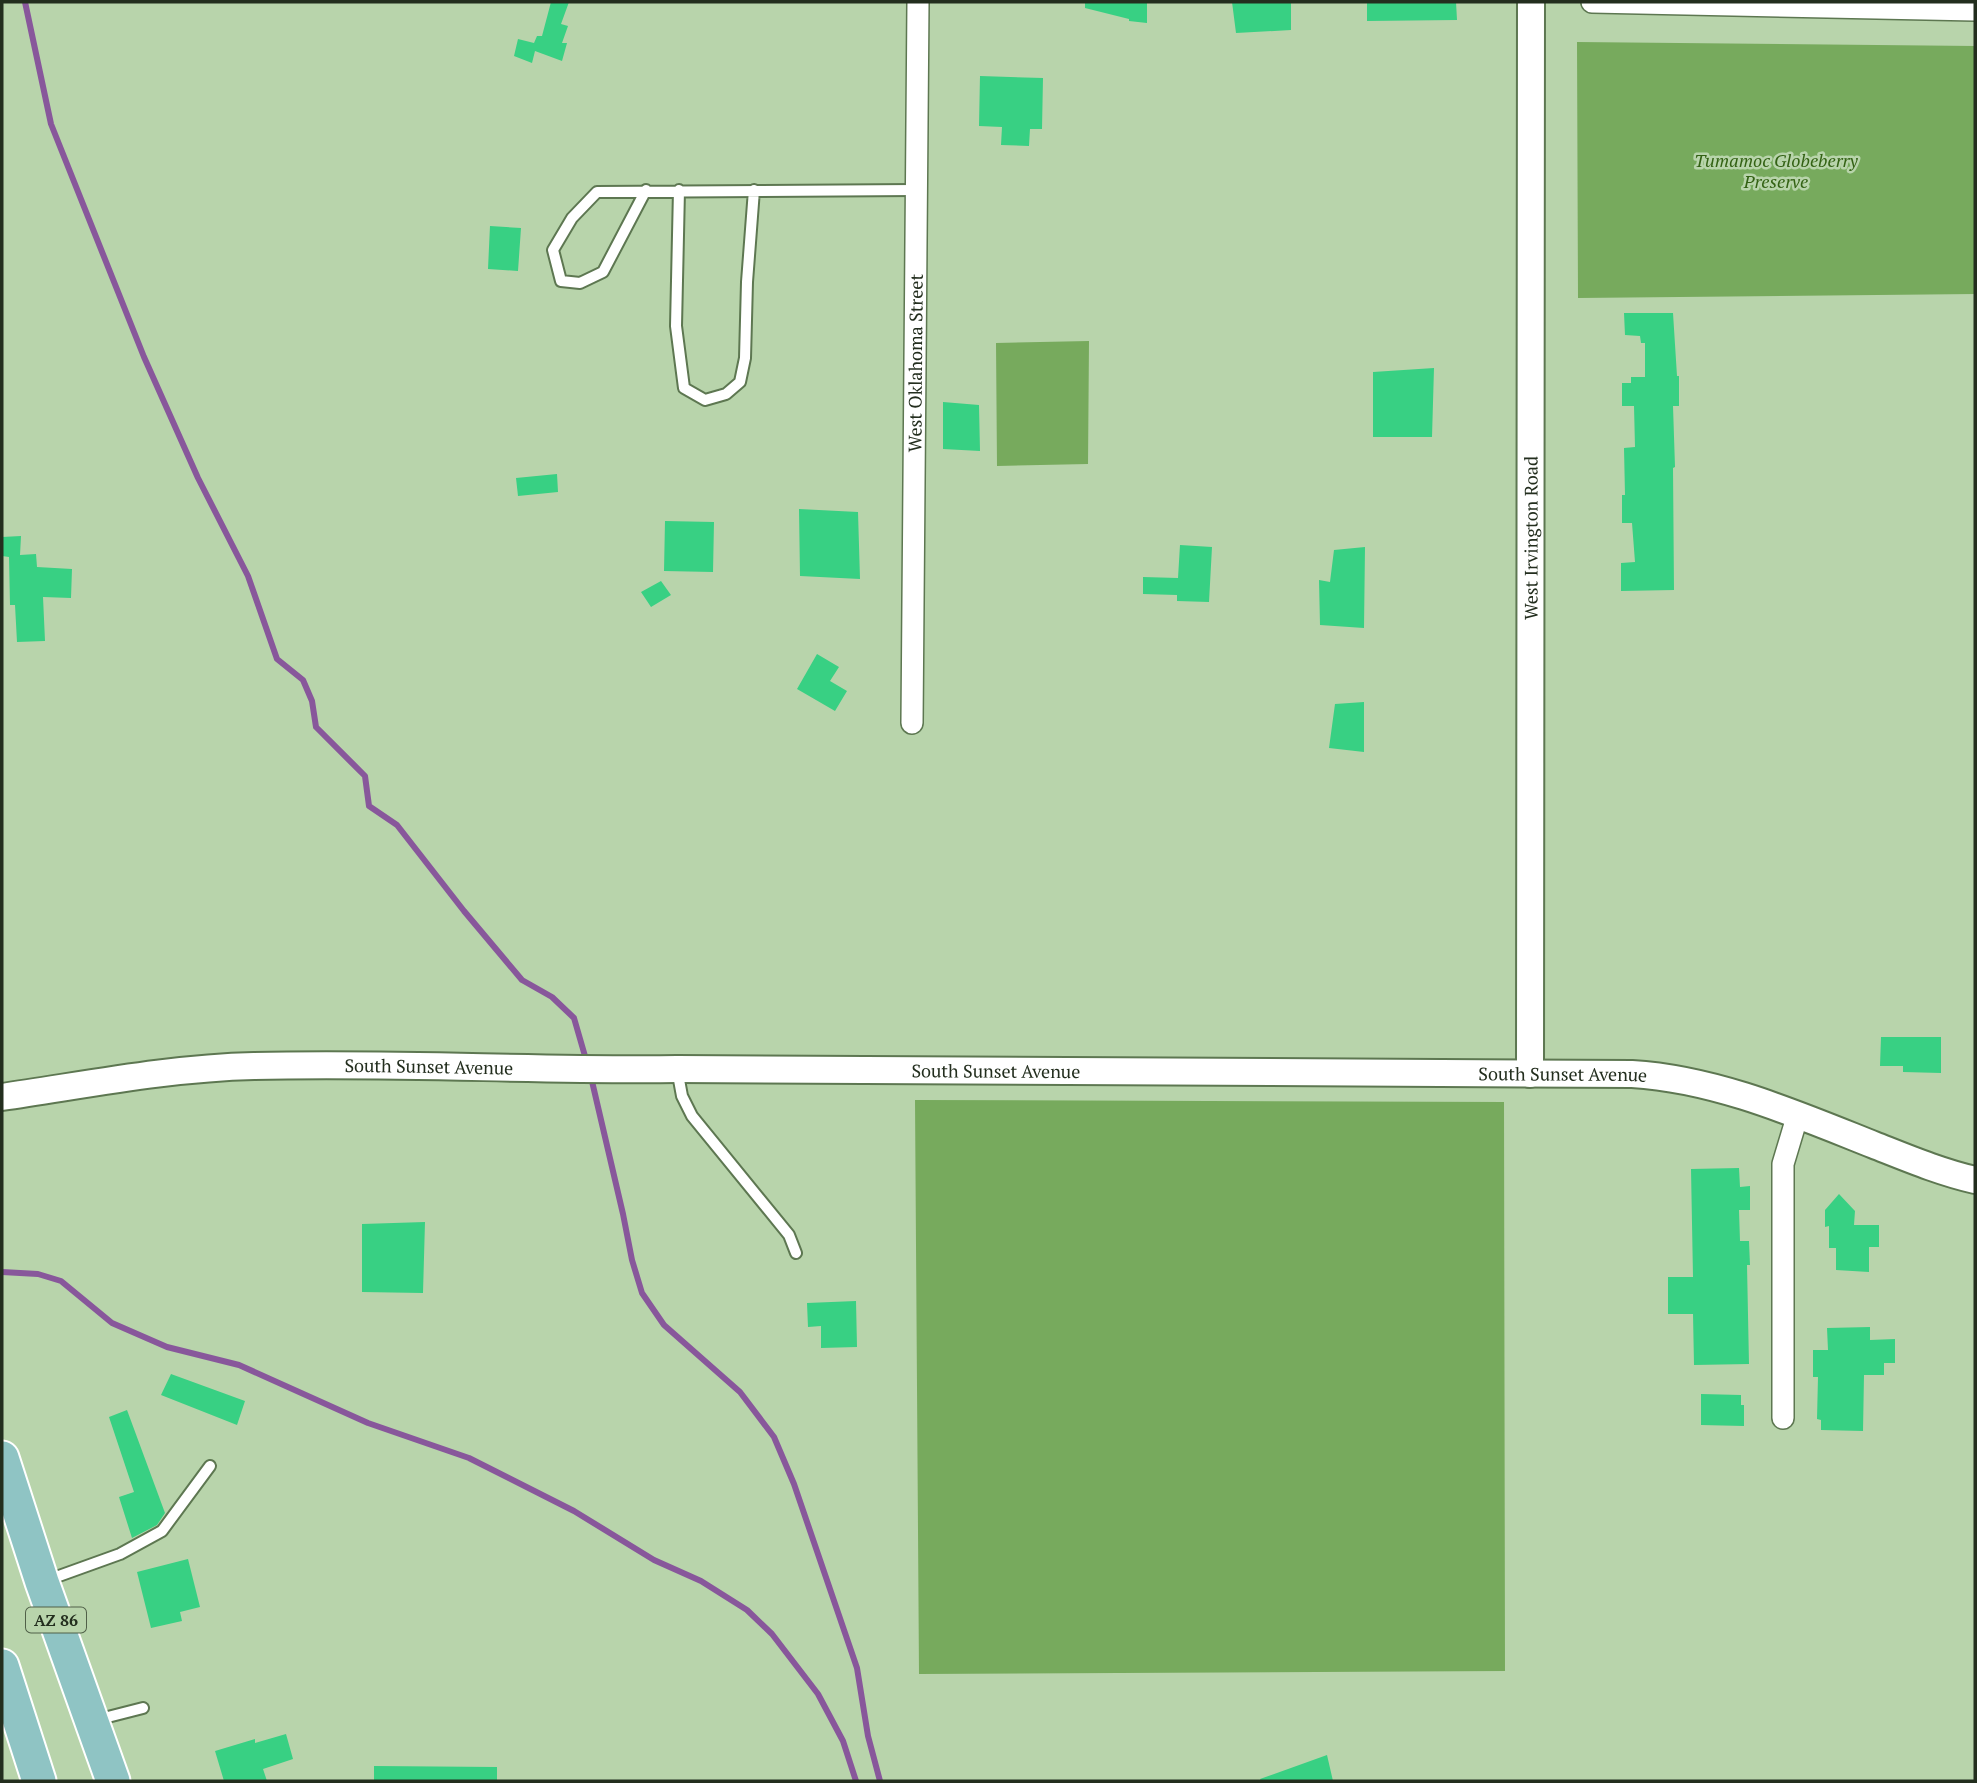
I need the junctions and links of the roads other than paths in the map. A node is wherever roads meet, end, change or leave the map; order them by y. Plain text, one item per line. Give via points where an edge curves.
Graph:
1 (918, 2) edge
2 (1531, 2) edge
3 (1591, 2) edge
4 (1975, 10) edge
5 (646, 190) junction
6 (679, 190) junction
7 (754, 190) junction
8 (916, 190) junction
9 (912, 723) dead end
10 (677, 1069) junction
11 (1530, 1074) junction
12 (2, 1097) edge
13 (1798, 1114) junction
14 (1975, 1180) edge
15 (796, 1253) dead end
16 (1783, 1418) dead end
17 (2, 1458) edge
18 (210, 1466) dead end
19 (42, 1582) junction
20 (2, 1666) edge
21 (143, 1708) dead end
22 (93, 1721) junction
23 (39, 1781) edge
24 (113, 1781) edge

1 - 8 street, West Oklahoma Street
2 - 11 street, West Irvington Road
3 - 4 street
5 - 5 lane via 597,192 572,218 553,250 561,281 580,283 603,272
5 - 6 lane
6 - 7 lane
6 - 7 lane via 676,326 680,365 684,388 705,400 726,394 740,382 746,358
7 - 8 lane
8 - 9 street, West Oklahoma Street
10 - 11 street, South Sunset Avenue
10 - 12 street, South Sunset Avenue via 254,1066 179,1070
10 - 15 lane via 692,1116 789,1235
11 - 13 street, South Sunset Avenue via 1662,1076 1712,1086
13 - 14 street, South Sunset Avenue via 1946,1174
13 - 16 street via 1783,1164
17 - 19 main road, AZ 86
18 - 19 lane via 162,1531 120,1555
19 - 22 main road, AZ 86
20 - 23 main road
21 - 22 lane
22 - 24 main road, AZ 86

